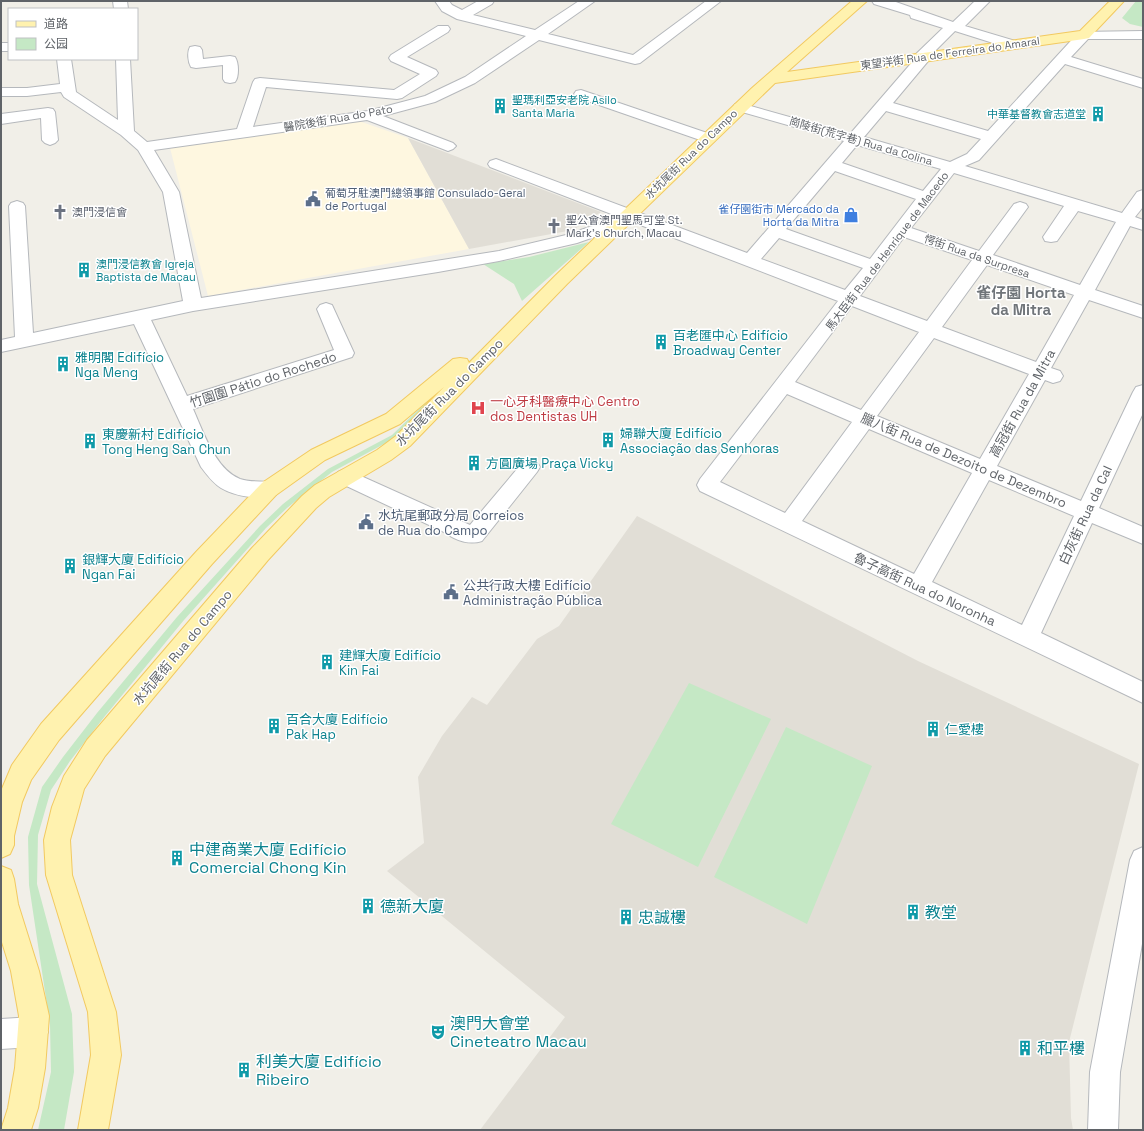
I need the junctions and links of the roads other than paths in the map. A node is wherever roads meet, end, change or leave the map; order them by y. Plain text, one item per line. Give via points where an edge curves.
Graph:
1 (442, 1) edge
2 (486, 1) edge
3 (588, 1) edge
4 (714, 1) edge
5 (860, 1) edge
6 (879, 1) edge
7 (983, 1) edge
8 (1116, 1) edge
9 (462, 16) junction
10 (954, 26) junction
11 (443, 29) dead end
12 (537, 35) junction
13 (1084, 35) junction
14 (1143, 35) edge
15 (1014, 44) junction
16 (195, 50) dead end
17 (801, 52) junction
18 (922, 57) junction
19 (1062, 59) junction
20 (64, 60) edge
21 (123, 60) edge
22 (244, 63) dead end
23 (827, 71) junction
24 (230, 79) junction
25 (770, 79) junction
26 (260, 82) junction
27 (1143, 84) edge
28 (68, 87) junction
29 (1, 92) edge
30 (581, 94) dead end
31 (883, 105) junction
32 (740, 107) junction
33 (368, 115) junction
34 (1, 119) edge
35 (126, 132) junction
36 (243, 133) junction
37 (991, 137) junction
38 (708, 138) junction
39 (854, 139) junction
40 (50, 140) dead end
41 (448, 146) dead end
42 (144, 147) junction
43 (496, 164) dead end
44 (832, 165) junction
45 (951, 167) junction
46 (1143, 195) edge
47 (926, 197) junction
48 (1074, 204) junction
49 (17, 206) dead end
50 (1020, 207) dead end
51 (625, 218) junction
52 (1134, 222) edge
53 (901, 230) junction
54 (776, 231) junction
55 (1051, 237) dead end
56 (983, 258) junction
57 (750, 260) junction
58 (874, 266) junction
59 (561, 280) junction
60 (1084, 292) junction
61 (850, 298) junction
62 (193, 305) junction
63 (326, 309) dead end
64 (1143, 312) edge
65 (140, 317) junction
66 (931, 329) junction
67 (24, 341) junction
68 (1, 346) edge
69 (1047, 373) junction
70 (784, 384) junction
71 (1143, 392) edge
72 (182, 405) junction
73 (865, 419) junction
74 (530, 468) dead end
75 (985, 469) junction
76 (345, 477) junction
77 (707, 485) joint
78 (269, 489) junction
79 (1087, 512) junction
80 (788, 524) junction
81 (1143, 536) edge
82 (919, 586) junction
83 (1027, 638) junction
84 (1143, 693) edge
85 (2, 830) edge
86 (1143, 860) edge
87 (1, 879) edge
88 (33, 1032) junction
89 (1, 1034) edge
90 (16, 1130) edge
91 (93, 1130) edge
92 (1103, 1130) edge

1 - 9 street via 447,8
2 - 9 street
3 - 12 street, 醫院後街 Rua do Pato
4 - 12 street via 635,60
5 - 17 main road, 水坑尾街 Rua do Campo
6 - 10 street
7 - 10 street
8 - 13 main road
9 - 12 street
10 - 15 street
10 - 18 street
11 - 26 street via 396,58 431,73 397,96
12 - 33 street, 醫院後街 Rua do Pato via 470,80 447,92
13 - 14 street
13 - 15 main road, 東望洋街 Rua de Ferreira do Amaral
13 - 19 street, 馬大臣街 Rua de Henrique de Macedo
15 - 18 main road, 東望洋街 Rua de Ferreira do Amaral
16 - 24 street via 196,64 230,60
17 - 23 main road via 798,59 805,66
17 - 25 main road, 水坑尾街 Rua do Campo
18 - 23 main road, 東望洋街 Rua de Ferreira do Amaral
18 - 31 street
19 - 27 street
19 - 37 street, 馬大臣街 Rua de Henrique de Macedo
20 - 28 street
21 - 35 street
22 - 24 street
23 - 25 main road, 東望洋街 Rua de Ferreira do Amaral
24 - 26 street
25 - 32 main road, 水坑尾街 Rua do Campo
26 - 36 street
28 - 29 street
28 - 35 street via 69,94
30 - 38 street
31 - 37 street
31 - 39 street
32 - 38 main road, 水坑尾街 Rua do Campo
32 - 39 street, 崗陵街(荒字巷) Rua da Colina
33 - 36 street, 醫院後街 Rua do Pato
33 - 41 street
34 - 40 street via 48,112
35 - 42 street
36 - 42 street, 醫院後街 Rua do Pato
37 - 45 street, 馬大臣街 Rua de Henrique de Macedo via 973,157
38 - 51 main road, 水坑尾街 Rua do Campo
39 - 44 street
39 - 45 street, 崗陵街(荒字巷) Rua da Colina
42 - 62 street via 171,192
43 - 51 street
44 - 47 street
44 - 54 street
45 - 47 street, 馬大臣街 Rua de Henrique de Macedo
45 - 48 street, 崗陵街(荒字巷) Rua da Colina
46 - 52 street, 高冠街 Rua da Mitra
47 - 53 street, 馬大臣街 Rua de Henrique de Macedo
48 - 52 street, 崗陵街(荒字巷) Rua da Colina
48 - 55 street
49 - 67 street
50 - 56 street
51 - 57 street via 676,233
51 - 59 main road, 水坑尾街 Rua do Campo
51 - 62 street via 571,239 491,257
52 - 60 street, 高冠街 Rua da Mitra
53 - 56 street, 愕街 Rua da Surpresa
53 - 58 street, 馬大臣街 Rua de Henrique de Macedo
54 - 57 street
54 - 58 street
56 - 60 street, 愕街 Rua da Surpresa
56 - 66 street
57 - 61 street
58 - 61 street, 馬大臣街 Rua de Henrique de Macedo
59 - 76 main road, 水坑尾街 Rua do Campo via 403,440 384,455
59 - 78 main road, 水坑尾街 Rua do Campo via 393,419 318,455
60 - 64 street, 愕街 Rua da Surpresa
60 - 69 street, 高冠街 Rua da Mitra
61 - 66 street
61 - 70 street, 馬大臣街 Rua de Henrique de Macedo
62 - 65 street
63 - 72 street, 竹園圍 Pátio do Rochedo via 345,353
65 - 67 street
65 - 72 street
66 - 69 street
66 - 73 street
67 - 68 street
69 - 75 street, 高冠街 Rua da Mitra
70 - 73 street, 臘八街 Rua de Dezoito de Dezembro
70 - 77 street, 馬大臣街 Rua de Henrique de Macedo
71 - 79 street, 白灰街 Rua da Cal
72 - 78 street via 208,462 218,477 249,489
73 - 75 street, 臘八街 Rua de Dezoito de Dezembro
73 - 80 street
74 - 76 street via 463,531
75 - 79 street, 臘八街 Rua de Dezoito de Dezembro
75 - 82 street, 高冠街 Rua da Mitra
76 - 91 main road, 水坑尾街 Rua do Campo via 309,502 260,554 96,748 73,784 67,799 57,840 59,875 102,1012 106,1055
77 - 80 street, 魯子高街 Rua do Noronha
78 - 85 main road, 水坑尾街 Rua do Campo via 204,558 50,732 21,773 9,802
79 - 81 street, 臘八街 Rua de Dezoito de Dezembro
79 - 83 street, 白灰街 Rua da Cal
80 - 82 street, 魯子高街 Rua do Noronha
82 - 83 street, 魯子高街 Rua do Noronha
83 - 84 street, 魯子高街 Rua do Noronha
86 - 92 street via 1105,1072
87 - 88 main road via 4,904 25,971 34,1016
88 - 89 street
88 - 90 main road via 30,1068

